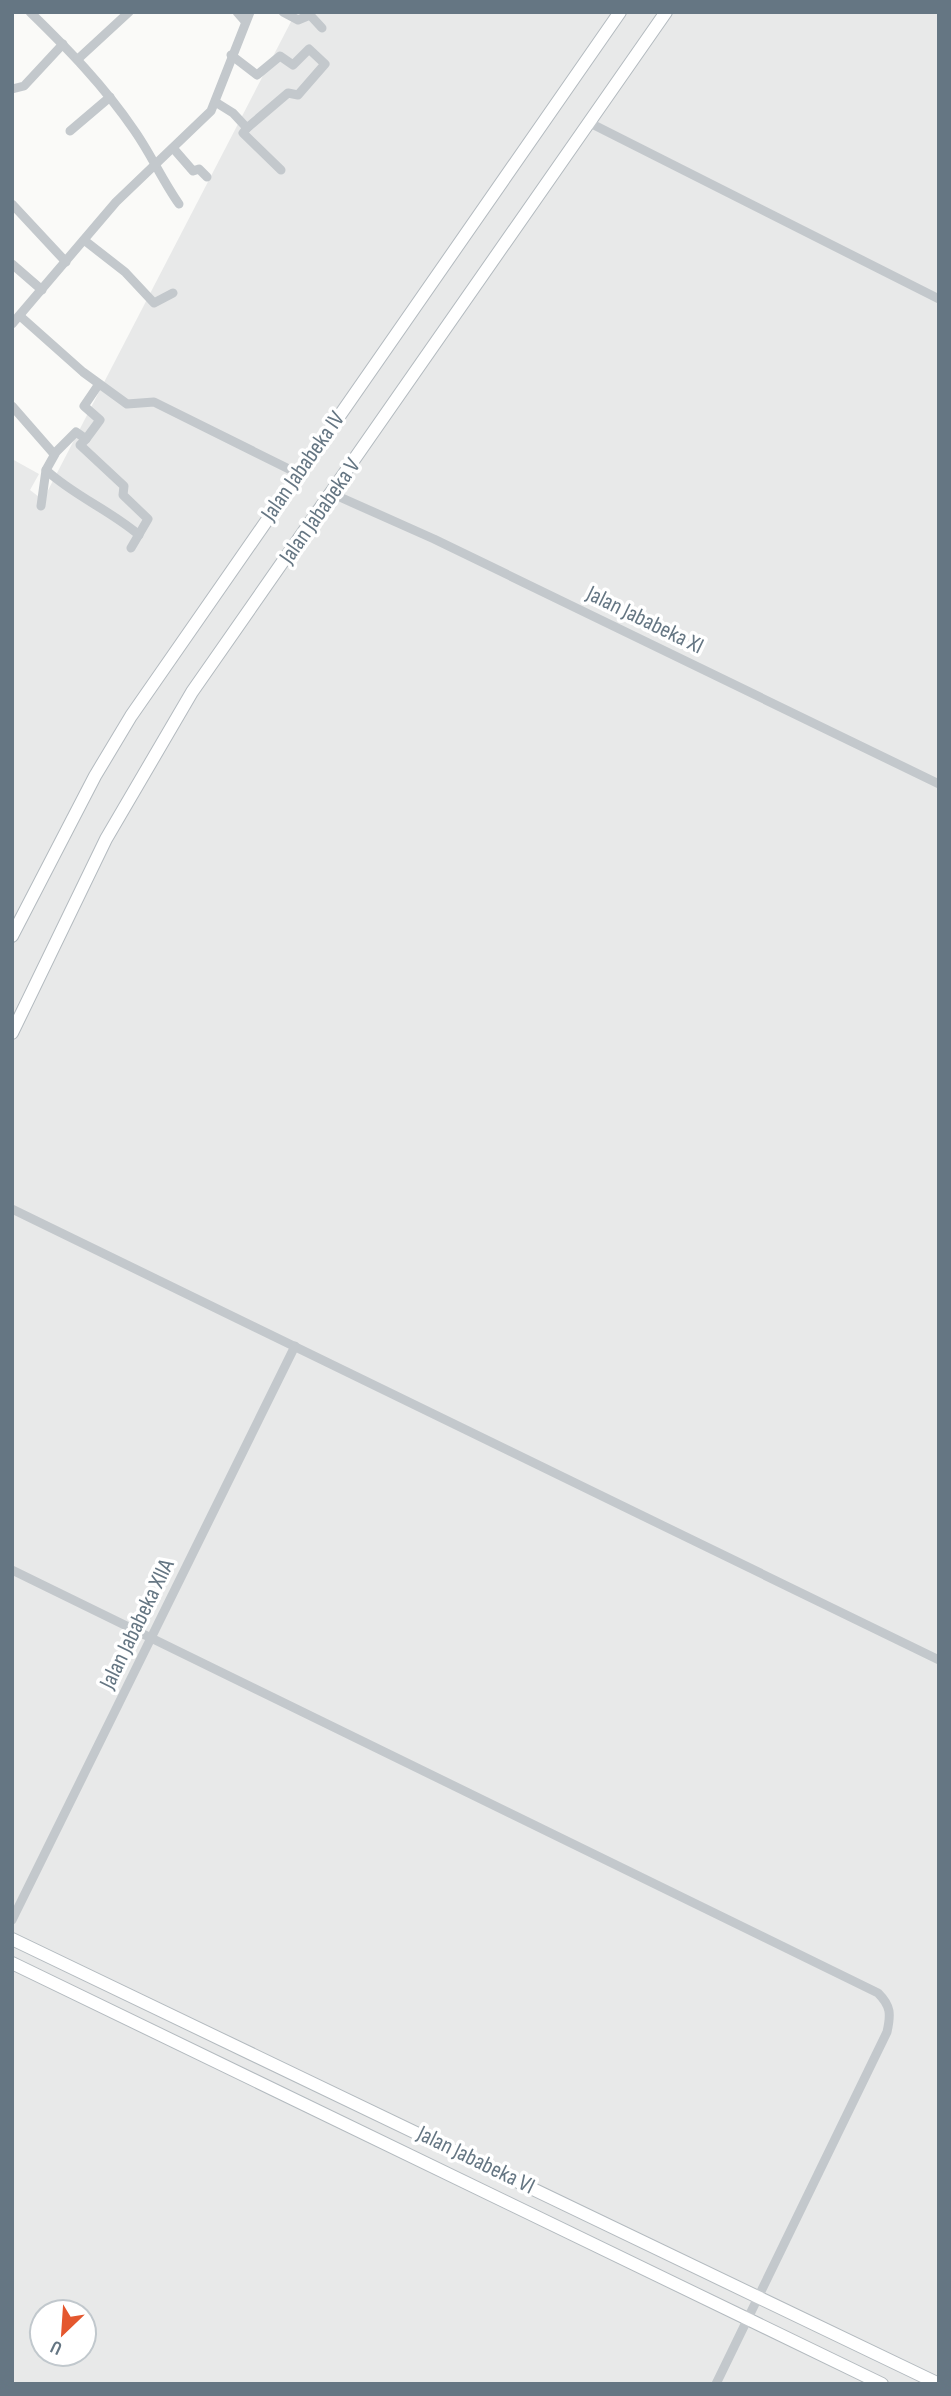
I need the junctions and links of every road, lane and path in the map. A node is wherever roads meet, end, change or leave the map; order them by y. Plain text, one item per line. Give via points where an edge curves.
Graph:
1 (30, 12) edge
2 (129, 12) edge
3 (237, 12) edge
4 (283, 12) edge
5 (620, 12) edge
6 (666, 12) edge
7 (247, 16) edge
8 (322, 28) dead end
9 (63, 44) junction
10 (231, 55) junction
11 (78, 59) junction
12 (12, 89) edge
13 (110, 97) junction
14 (216, 103) junction
15 (590, 123) junction
16 (247, 128) junction
17 (70, 131) dead end
18 (173, 148) junction
19 (154, 165) junction
20 (281, 170) dead end
21 (207, 177) dead end
22 (12, 204) edge
23 (179, 204) dead end
24 (84, 240) junction
25 (66, 262) junction
26 (12, 264) edge
27 (42, 290) junction
28 (173, 292) dead end
29 (939, 299) edge
30 (20, 316) junction
31 (12, 324) edge
32 (99, 384) junction
33 (12, 407) edge
34 (86, 439) junction
35 (55, 454) junction
36 (47, 470) junction
37 (297, 473) junction
38 (332, 494) junction
39 (41, 506) dead end
40 (138, 534) junction
41 (131, 548) dead end
42 (939, 784) edge
43 (12, 936) edge
44 (12, 1033) edge
45 (12, 1209) edge
46 (295, 1346) junction
47 (12, 1570) edge
48 (151, 1639) junction
49 (939, 1660) edge
50 (12, 1920) edge
51 (12, 1939) edge
52 (12, 1963) edge
53 (758, 2297) junction
54 (746, 2321) junction
55 (716, 2384) edge
56 (882, 2384) edge
57 (939, 2384) edge

1 - 9 street
2 - 11 street
3 - 7 street
4 - 8 street via 298,20 310,15
5 - 37 street, Jalan Jababeka IV
6 - 15 street, Jalan Jababeka V
7 - 10 street
9 - 11 street
9 - 12 street via 24,86
10 - 14 street
10 - 16 street via 257,75 280,56 293,65 309,49 325,64 298,95 288,93
11 - 13 street
13 - 17 street
13 - 19 street
14 - 16 street
14 - 18 street
15 - 29 street
15 - 38 street, Jalan Jababeka V
16 - 20 street via 243,133
18 - 19 street
18 - 21 street via 193,171 199,169
19 - 23 street
19 - 24 street
22 - 25 street
24 - 25 street
24 - 28 street via 125,272 153,303
25 - 27 street
26 - 27 street
27 - 30 street
30 - 31 street
30 - 32 street
32 - 34 street via 84,406 100,420
32 - 37 street via 129,405 155,402
33 - 35 street
34 - 35 street via 76,432
34 - 40 street via 80,446 117,477 124,486 123,495 148,519
35 - 36 street
36 - 39 street
36 - 40 street
37 - 43 street, Jalan Jababeka IV via 114,743
38 - 42 street, Jalan Jababeka XI via 444,543
38 - 44 street, Jalan Jababeka V via 192,692 147,764
40 - 41 street
45 - 46 street
46 - 48 street, Jalan Jababeka XIIA
46 - 49 street
47 - 48 street
48 - 50 street, Jalan Jababeka XIIA
48 - 53 street via 878,1993 890,2009 887,2032
51 - 53 street, Jalan Jababeka VI
52 - 54 street, Jalan Jababeka VI
53 - 54 street
53 - 57 street, Jalan Jababeka VI
54 - 55 street
54 - 56 street, Jalan Jababeka VI

